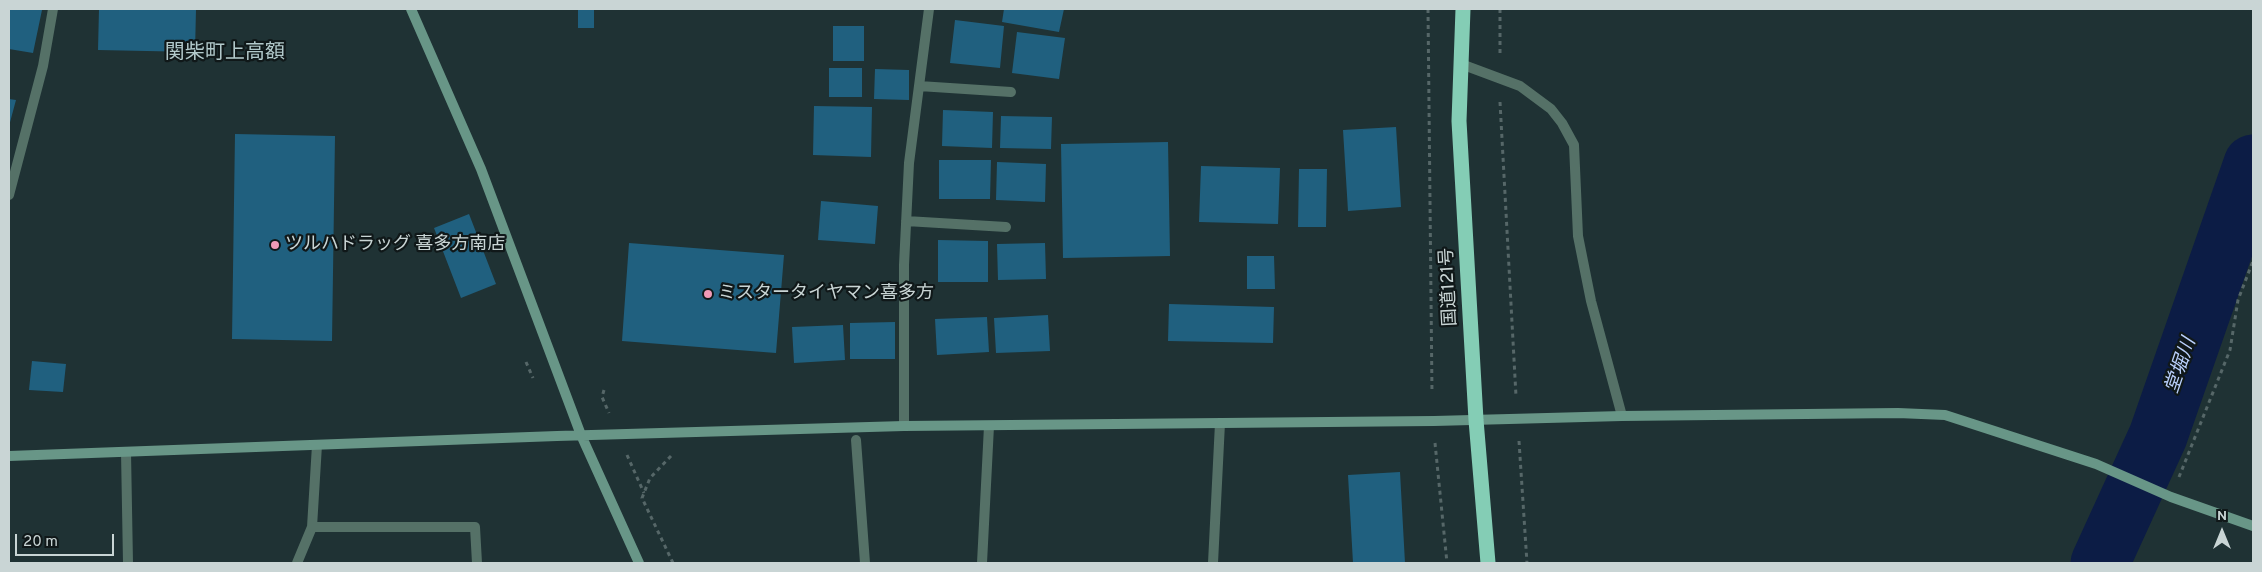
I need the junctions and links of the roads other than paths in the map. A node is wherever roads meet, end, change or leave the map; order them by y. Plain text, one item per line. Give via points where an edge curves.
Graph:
1 (53, 9) edge
2 (411, 9) edge
3 (929, 9) edge
4 (1463, 9) edge
5 (1461, 64) junction
6 (919, 86) junction
7 (1011, 92) dead end
8 (9, 196) edge
9 (906, 221) junction
10 (1006, 226) dead end
11 (1622, 416) junction
12 (1476, 420) junction
13 (1220, 423) junction
14 (904, 426) junction
15 (989, 426) junction
16 (581, 435) junction
17 (856, 440) dead end
18 (317, 445) junction
19 (126, 452) junction
20 (9, 456) edge
21 (2253, 526) edge
22 (312, 527) junction
23 (128, 563) edge
24 (296, 563) edge
25 (477, 563) edge
26 (639, 563) edge
27 (865, 563) edge
28 (982, 563) edge
29 (1213, 563) edge
30 (1488, 563) edge

1 - 8 street via 43,66
2 - 16 street via 481,170
3 - 6 street
4 - 5 highway, 国道121号
5 - 11 street via 1520,86 1551,109 1574,145 1578,236 1591,301
5 - 12 highway, 国道121号 via 1459,121
6 - 7 street
6 - 9 street via 909,163
9 - 10 street
9 - 14 street
11 - 12 street
11 - 21 street via 1945,415 2096,464
12 - 13 street
12 - 30 highway, 国道121号
13 - 15 street
13 - 29 street
14 - 15 street
14 - 16 street
15 - 28 street
16 - 18 street
16 - 26 street
17 - 27 street
18 - 19 street
18 - 22 street
19 - 20 street
19 - 23 street
22 - 24 street
22 - 25 street via 475,527

